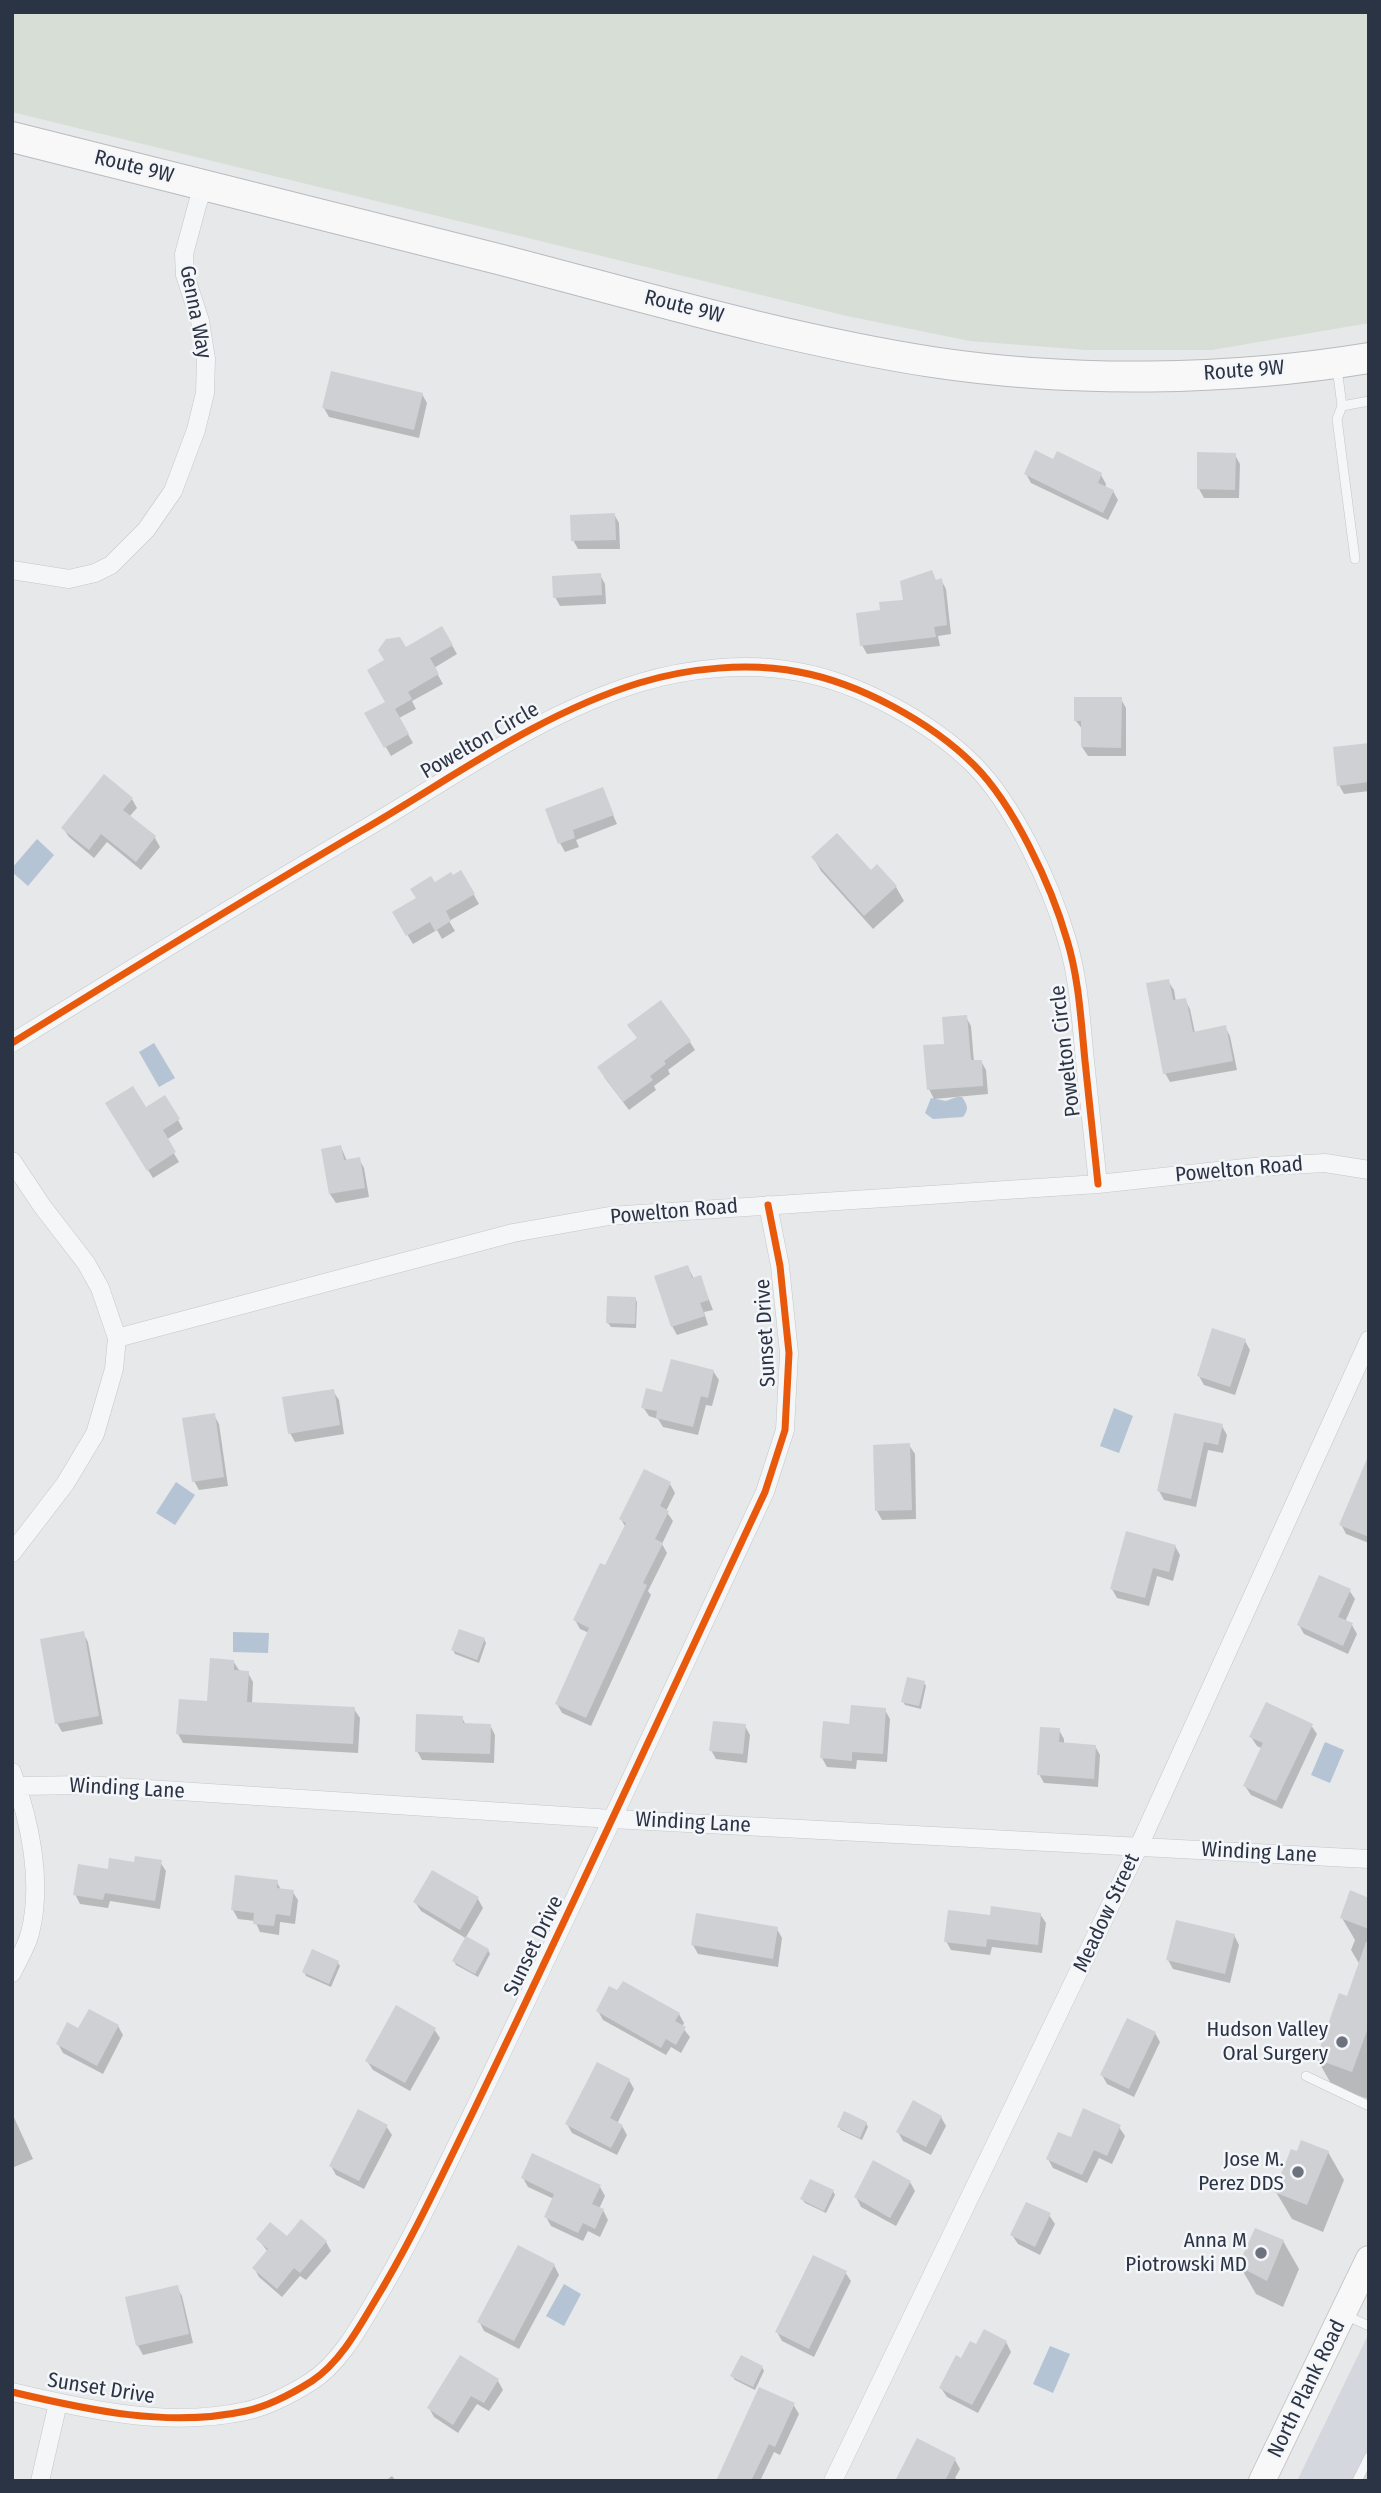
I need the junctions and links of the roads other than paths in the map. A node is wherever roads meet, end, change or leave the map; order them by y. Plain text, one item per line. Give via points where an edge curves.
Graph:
1 (12, 138) edge
2 (205, 184) junction
3 (1369, 358) edge
4 (1336, 363) junction
5 (1369, 401) edge
6 (1342, 406) junction
7 (1355, 559) dead end
8 (12, 570) edge
9 (12, 1043) edge
10 (12, 1161) edge
11 (1369, 1170) edge
12 (1098, 1184) junction
13 (768, 1205) junction
14 (117, 1338) junction
15 (1369, 1340) edge
16 (12, 1553) edge
17 (15, 1779) edge
18 (612, 1819) junction
19 (1139, 1846) junction
20 (1369, 1860) edge
21 (12, 1973) edge
22 (1306, 2076) dead end
23 (1369, 2106) edge
24 (1369, 2259) edge
25 (1363, 2286) edge
26 (1343, 2315) junction
27 (1369, 2326) edge
28 (12, 2392) edge
29 (58, 2403) junction
30 (1369, 2457) edge
31 (40, 2481) edge
32 (833, 2481) edge
33 (1262, 2481) edge
34 (1357, 2481) edge

1 - 2 highway, Route 9W
2 - 4 highway, Route 9W via 662,302 894,355 1014,370 1096,374 1186,375
2 - 8 street, Genna Way via 184,254 206,359 205,393 173,491 146,530 111,565 95,573 69,579
3 - 4 highway, Route 9W
4 - 6 lane
5 - 6 lane
6 - 7 lane via 1337,419
9 - 12 street, Powelton Circle via 213,918 561,714 675,674 754,668 799,672 881,701 938,734 976,767 1019,827 1067,939 1076,980
10 - 14 street via 86,1263
11 - 12 street, Powelton Road via 1325,1163
12 - 13 street, Powelton Road
13 - 14 street, Powelton Road via 609,1216 513,1233
13 - 18 street, Sunset Drive via 789,1353 785,1430 765,1492
14 - 16 street via 114,1369 95,1434 65,1485
15 - 19 street, Meadow Street
17 - 18 street, Winding Lane
17 - 21 street via 30,1835 37,1895 30,1935
18 - 19 street, Winding Lane
18 - 29 street, Sunset Drive via 402,2258 355,2335 335,2358 316,2378 249,2411 203,2417 132,2416
19 - 20 street, Winding Lane
19 - 32 street, Meadow Street
22 - 23 lane
24 - 25 main road, North Plank Road
25 - 26 main road, North Plank Road
26 - 27 lane
26 - 33 main road, North Plank Road
28 - 29 street, Sunset Drive
29 - 31 street
30 - 34 lane

